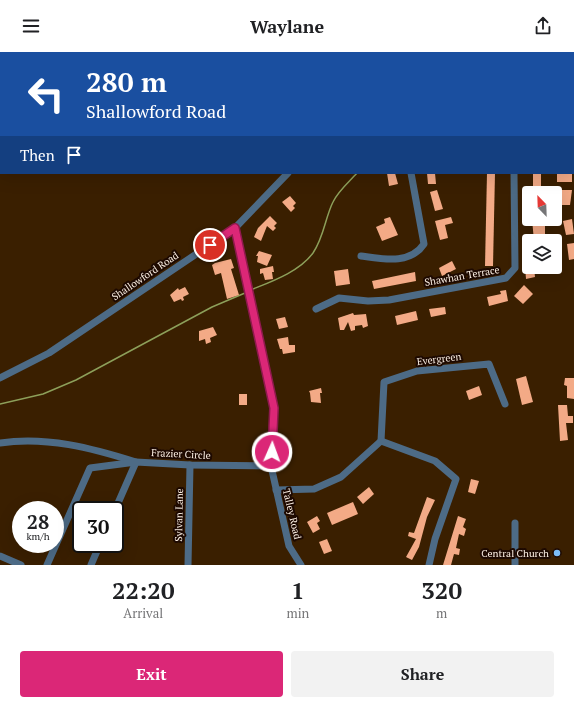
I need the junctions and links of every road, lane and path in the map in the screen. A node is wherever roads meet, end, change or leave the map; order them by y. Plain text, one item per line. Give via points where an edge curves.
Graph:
1 (287, 174) edge
2 (411, 174) edge
3 (514, 174) edge
4 (235, 228) junction
5 (361, 256) dead end
6 (316, 309) dead end
7 (0, 378) edge
8 (505, 404) dead end
9 (381, 441) junction
10 (0, 443) edge
11 (136, 462) junction
12 (190, 465) junction
13 (271, 466) junction
14 (276, 490) junction
15 (119, 501) edge
16 (515, 524) dead end
17 (96, 553) edge
18 (0, 556) edge
19 (21, 565) edge
20 (47, 565) edge
21 (91, 565) edge
22 (188, 565) edge
23 (301, 565) edge
24 (429, 565) edge
25 (515, 565) edge

1 - 4 street, Shallowford Road
2 - 5 street via 424,244 418,252 404,258
3 - 6 street, Shawhan Terrace via 515,268 506,278 389,300 368,302 339,298
4 - 7 street, Shallowford Road via 49,353
4 - 13 street, Talley Road via 274,408
8 - 9 street, Evergreen via 489,364 417,371 384,382
9 - 14 street via 341,477 314,489
9 - 24 street via 435,461 456,479
10 - 11 street via 42,442 83,446
11 - 12 street, Frazier Circle
11 - 15 street
11 - 20 street, Frazier Circle via 90,468
12 - 13 street, Frazier Circle
12 - 22 street, Sylvan Lane
13 - 14 street, Talley Road
14 - 23 street, Talley Road via 289,546
16 - 25 street
17 - 21 street
18 - 19 street

